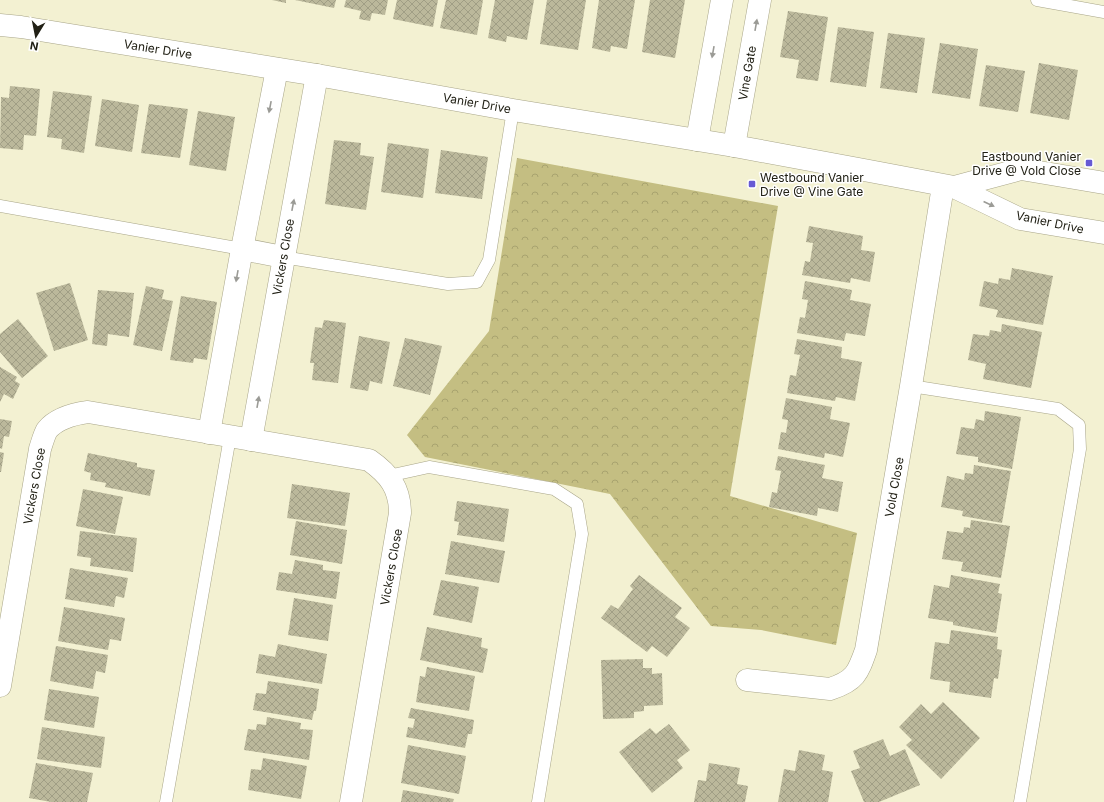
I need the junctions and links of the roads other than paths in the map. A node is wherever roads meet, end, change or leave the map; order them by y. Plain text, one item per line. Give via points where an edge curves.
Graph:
1 (722, 0) edge
2 (760, 0) edge
3 (1037, 0) edge
4 (1104, 12) edge
5 (0, 26) edge
6 (277, 69) junction
7 (316, 75) junction
8 (513, 110) junction
9 (697, 140) junction
10 (734, 146) junction
11 (1104, 183) edge
12 (948, 187) junction
13 (0, 206) edge
14 (1104, 233) edge
15 (242, 249) junction
16 (283, 257) junction
17 (911, 386) junction
18 (209, 433) junction
19 (241, 438) junction
20 (388, 476) junction
21 (747, 680) dead end
22 (0, 686) edge
23 (166, 802) edge
24 (351, 802) edge
25 (538, 802) edge
26 (1020, 802) edge

1 -> 9 street
10 -> 2 street, Vine Gate
3 - 4 lane
5 - 6 street, Vanier Drive via 22,27
6 - 7 street, Vanier Drive
6 -> 15 street
7 - 8 street, Vanier Drive
16 -> 7 street, Vickers Close
8 - 9 street, Vanier Drive
8 - 16 lane via 489,260 477,282 448,284
9 - 10 street, Vanier Drive
10 - 12 street, Vanier Drive
11 - 12 street, Vanier Drive via 1021,169
12 -> 14 street, Vanier Drive via 1020,219
12 - 17 street, Vold Close
13 - 15 lane
15 - 16 street
15 -> 18 street
19 -> 16 street, Vickers Close
17 - 21 street, Vold Close via 866,650 859,670 843,685 830,689
17 - 26 lane via 1058,409 1079,425 1080,450
18 - 19 street, Vickers Close
18 - 22 street, Vickers Close via 88,412 73,414 59,420 47,431 40,449
19 - 20 street, Vickers Close via 369,460
19 - 23 lane
20 - 24 street, Vickers Close via 396,489 400,513
20 - 25 lane via 429,467 554,489 577,504 582,534

